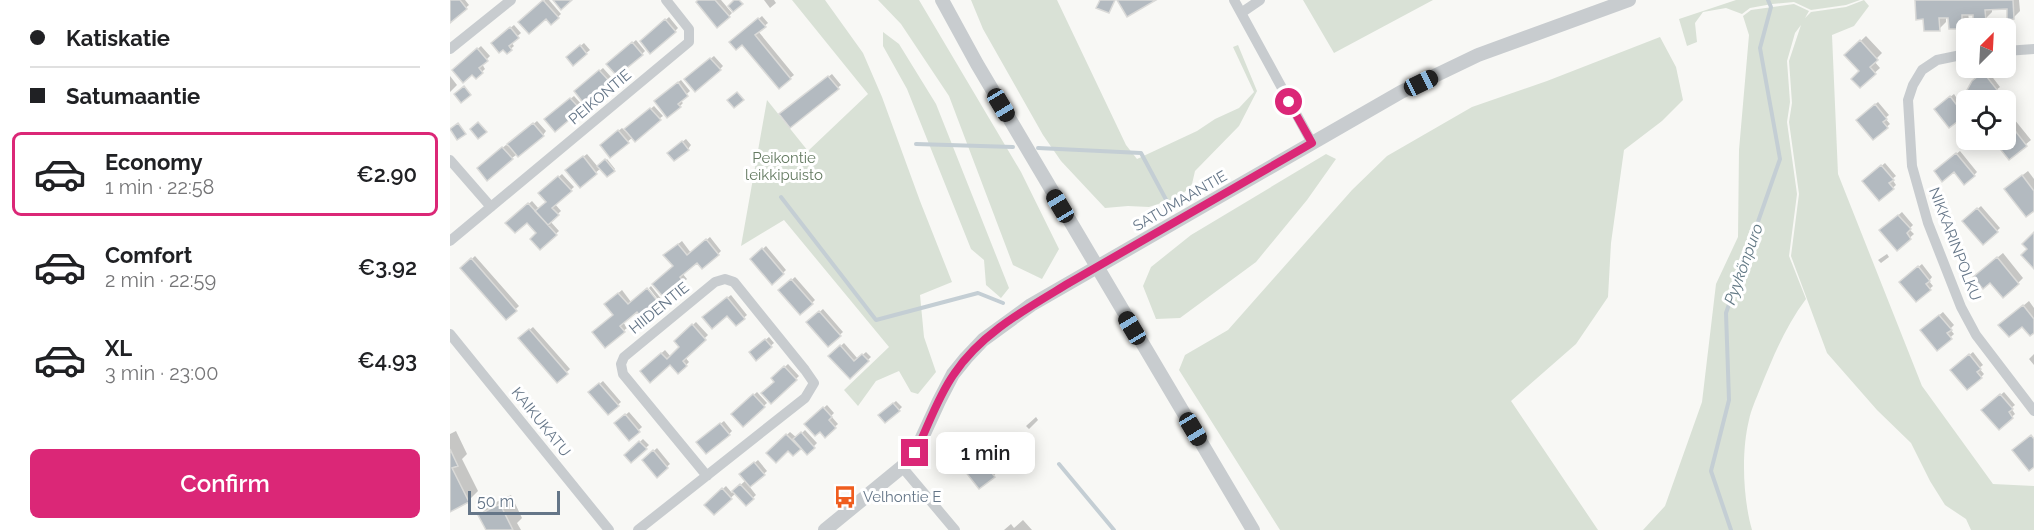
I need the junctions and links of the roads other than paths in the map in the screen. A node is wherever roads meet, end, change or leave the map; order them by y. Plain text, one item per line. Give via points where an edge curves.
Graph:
1 (511, 0) edge
2 (666, 0) edge
3 (942, 0) edge
4 (1234, 0) edge
5 (1260, 0) edge
6 (1629, 0) edge
7 (1241, 13) junction
8 (2034, 49) edge
9 (450, 50) edge
10 (2016, 50) edge
11 (1956, 56) edge
12 (1312, 143) junction
13 (450, 160) edge
14 (491, 207) junction
15 (450, 241) edge
16 (1096, 267) junction
17 (450, 334) edge
18 (2034, 411) edge
19 (902, 467) junction
20 (707, 476) junction
21 (609, 530) edge
22 (638, 530) edge
23 (825, 530) edge
24 (955, 530) edge
25 (1253, 530) edge

1 - 9 street
2 - 14 street, PEIKONTIE via 689,29 689,42
3 - 16 street
4 - 7 street
5 - 7 street
6 - 12 street, SATUMAANTIE via 1478,55 1401,92
7 - 12 street
8 - 10 street
11 - 18 street, NIKKARINPOLKU via 1937,60 1922,70 1913,86 1908,100 1912,165 1928,223 1961,307 1976,335
12 - 16 street, SATUMAANTIE
13 - 14 street
14 - 15 street, PEIKONTIE
16 - 19 street, SATUMAANTIE via 983,340 953,374 915,453
16 - 25 street
17 - 21 street, KAIKUKATU
19 - 23 street, SATUMAANTIE
19 - 24 street
20 - 20 street, HIIDENTIE via 805,398 814,383 734,282 725,279 715,282 624,357 621,364 623,374
20 - 22 street

